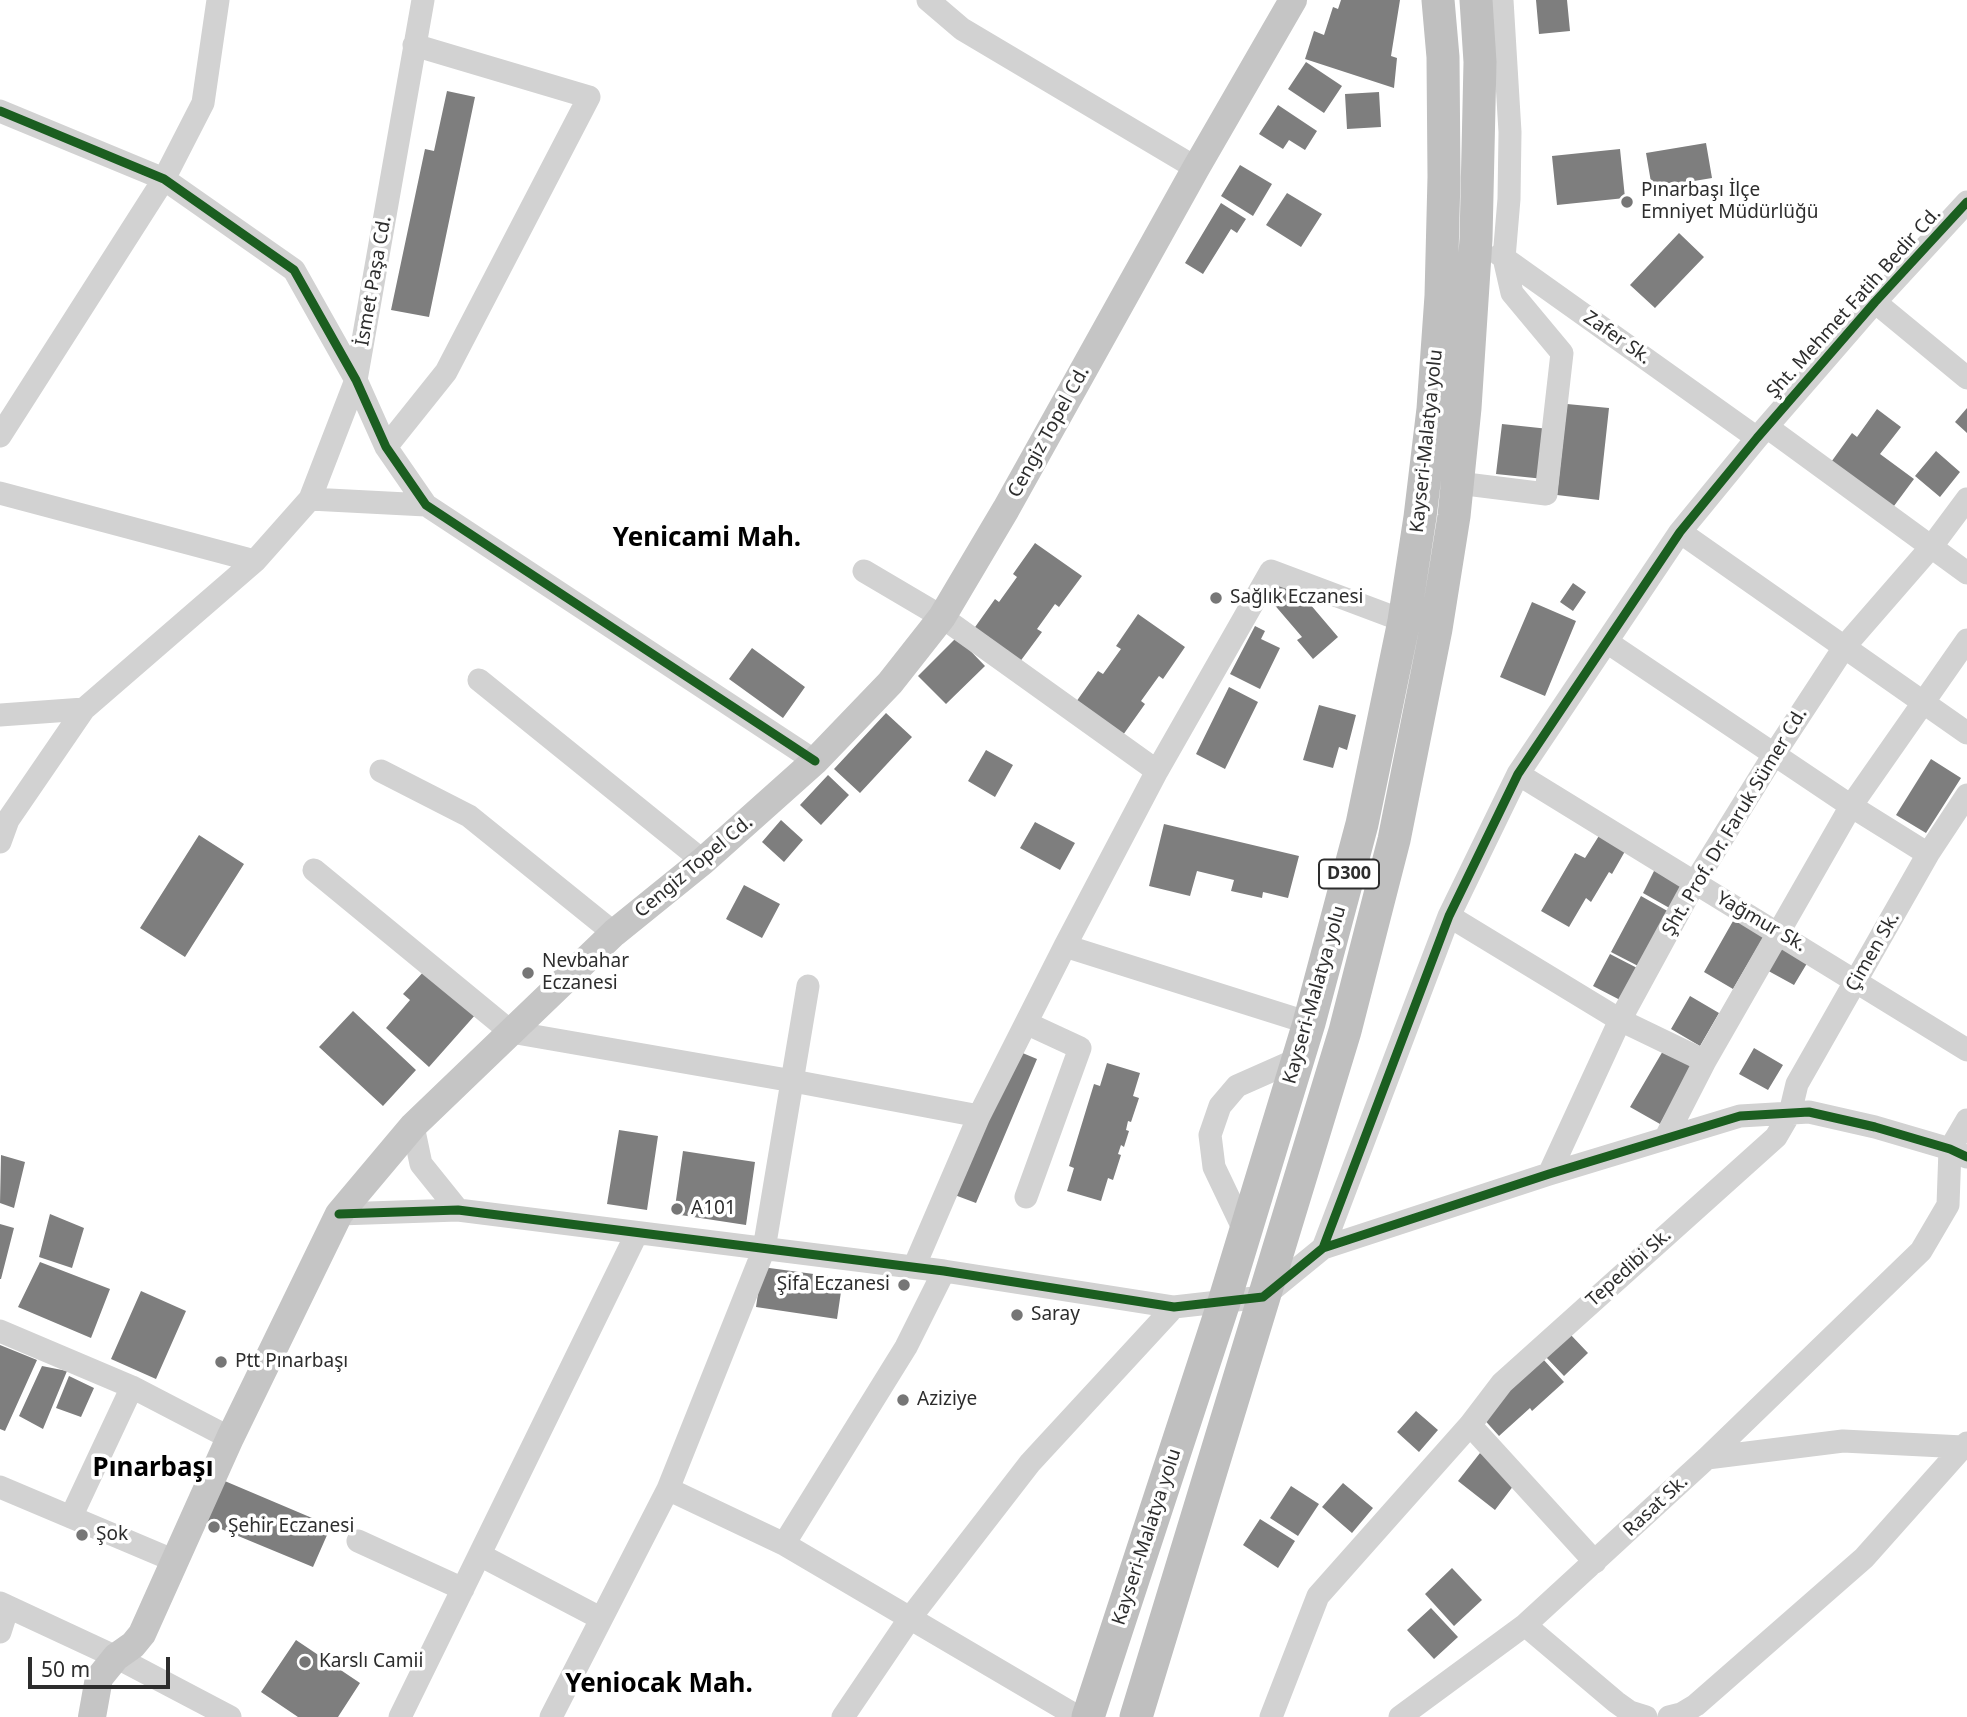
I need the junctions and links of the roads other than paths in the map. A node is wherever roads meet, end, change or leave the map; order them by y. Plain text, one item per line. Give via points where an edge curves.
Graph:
1 (218, 0) edge
2 (423, 0) edge
3 (928, 0) edge
4 (1293, 0) edge
5 (1438, 0) edge
6 (1476, 0) edge
7 (1502, 0) edge
8 (414, 45) junction
9 (0, 111) edge
10 (1196, 168) junction
11 (164, 179) junction
12 (1964, 212) edge
13 (1476, 239) junction
14 (1503, 258) junction
15 (1875, 302) junction
16 (1967, 377) edge
17 (356, 380) junction
18 (1762, 433) junction
19 (0, 436) edge
20 (386, 447) junction
21 (1458, 483) junction
22 (0, 493) edge
23 (310, 499) junction
24 (1967, 499) edge
25 (426, 505) junction
26 (1680, 532) junction
27 (1932, 546) junction
28 (255, 561) junction
29 (864, 571) dead end
30 (1967, 573) edge
31 (942, 617) junction
32 (1404, 621) junction
33 (1967, 640) edge
34 (1607, 642) junction
35 (1845, 646) junction
36 (478, 680) dead end
37 (1923, 702) junction
38 (85, 709) junction
39 (0, 715) edge
40 (1967, 733) edge
41 (1774, 753) junction
42 (815, 761) junction
43 (381, 771) dead end
44 (1157, 771) junction
45 (1518, 774) junction
46 (1967, 795) edge
47 (1851, 806) junction
48 (0, 842) edge
49 (1928, 854) junction
50 (704, 861) junction
51 (314, 870) dead end
52 (1694, 884) junction
53 (1449, 916) junction
54 (614, 933) junction
55 (1781, 933) junction
56 (1065, 946) junction
57 (1857, 980) junction
58 (808, 986) dead end
59 (1620, 1020) junction
60 (1026, 1023) junction
61 (1309, 1023) junction
62 (510, 1032) junction
63 (1967, 1050) edge
64 (1298, 1059) junction
65 (1705, 1061) junction
66 (793, 1081) junction
67 (1790, 1113) junction
68 (979, 1116) junction
69 (1967, 1120) edge
70 (413, 1126) junction
71 (1665, 1139) junction
72 (1959, 1153) edge
73 (1549, 1174) junction
74 (1026, 1197) dead end
75 (458, 1210) junction
76 (340, 1214) junction
77 (1245, 1232) junction
78 (637, 1233) junction
79 (1323, 1248) junction
80 (764, 1249) junction
81 (914, 1267) junction
82 (944, 1270) junction
83 (1263, 1297) junction
84 (1224, 1302) junction
85 (1174, 1307) junction
86 (0, 1331) edge
87 (132, 1387) junction
88 (1470, 1425) junction
89 (230, 1438) junction
90 (1965, 1445) edge
91 (1707, 1458) junction
92 (0, 1487) edge
93 (668, 1489) junction
94 (71, 1517) junction
95 (358, 1541) dead end
96 (784, 1544) junction
97 (480, 1555) junction
98 (175, 1561) junction
99 (1595, 1562) junction
100 (463, 1588) junction
101 (4, 1605) edge
102 (600, 1618) junction
103 (909, 1618) junction
104 (1525, 1626) junction
105 (0, 1632) edge
106 (116, 1657) junction
107 (92, 1717) edge
108 (230, 1717) edge
109 (400, 1717) edge
110 (551, 1717) edge
111 (843, 1717) edge
112 (1078, 1717) edge
113 (1088, 1717) edge
114 (1136, 1717) edge
115 (1271, 1717) edge
116 (1400, 1717) edge
117 (1646, 1717) edge
118 (1669, 1717) edge

1 - 11 street via 203,103
2 - 8 street, İsmet Paşa Cd.
3 - 10 street via 962,29
4 - 10 main road, Cengiz Topel Cd.
5 - 32 highway, Kayseri-Malatya yolu / D300 via 1444,137 1441,296 1433,409
6 - 13 highway, Kayseri-Malatya yolu / D300 via 1480,62
7 - 14 street via 1510,132
8 - 17 street, İsmet Paşa Cd.
8 - 20 street via 589,97 446,372
9 - 11 street
10 - 31 main road, Cengiz Topel Cd.
11 - 17 street via 294,270
11 - 19 street
12 - 15 street, Şht. Mehmet Fatih Bedir Cd.
13 - 14 street, Zafer Sk.
13 - 21 highway, Kayseri-Malatya yolu / D300
14 - 18 street, Zafer Sk.
14 - 21 street via 1512,293 1562,353 1546,494
15 - 16 street
15 - 18 street, Şht. Mehmet Fatih Bedir Cd.
17 - 20 street
17 - 23 street, İsmet Paşa Cd.
18 - 26 street, Şht. Mehmet Fatih Bedir Cd.
18 - 27 street, Zafer Sk.
20 - 25 street
21 - 83 highway, Kayseri-Malatya yolu / D300 via 1436,629 1394,840 1345,1031
22 - 28 street
23 - 25 street
23 - 28 street, İsmet Paşa Cd.
24 - 27 street, Şht. Prof. Dr. Faruk Sümer Cd.
25 - 42 street
26 - 34 street, Şht. Mehmet Fatih Bedir Cd.
26 - 35 street
27 - 30 street, Zafer Sk.
27 - 35 street, Şht. Prof. Dr. Faruk Sümer Cd.
28 - 38 street, İsmet Paşa Cd.
29 - 31 street
31 - 42 main road, Cengiz Topel Cd. via 890,683
31 - 44 street
32 - 44 street via 1271,570
32 - 61 highway, Kayseri-Malatya yolu / D300 via 1362,824
33 - 37 street
34 - 41 street
34 - 45 street, Şht. Mehmet Fatih Bedir Cd.
35 - 37 street
35 - 41 street, Şht. Prof. Dr. Faruk Sümer Cd.
36 - 50 street
37 - 40 street
37 - 47 street
38 - 39 street
38 - 48 street, İsmet Paşa Cd. via 8,820
41 - 47 street
41 - 52 street, Şht. Prof. Dr. Faruk Sümer Cd.
42 - 50 main road, Cengiz Topel Cd.
43 - 54 street via 469,816
44 - 56 street
45 - 52 street, Yağmur Sk.
45 - 53 street, Şht. Mehmet Fatih Bedir Cd.
46 - 49 street, Çimen Sk.
47 - 49 street
47 - 55 street
49 - 57 street, Çimen Sk.
50 - 54 main road, Cengiz Topel Cd.
51 - 62 street
52 - 55 street, Yağmur Sk.
52 - 59 street, Şht. Prof. Dr. Faruk Sümer Cd.
53 - 59 street
53 - 79 street, Şht. Mehmet Fatih Bedir Cd.
54 - 62 main road, Cengiz Topel Cd.
55 - 57 street, Yağmur Sk.
55 - 65 street
56 - 60 street
56 - 61 street
57 - 63 street, Yağmur Sk.
57 - 67 street, Çimen Sk. via 1797,1084
58 - 66 street
59 - 65 street
59 - 73 street, Şht. Prof. Dr. Faruk Sümer Cd.
60 - 68 street
60 - 74 street via 1080,1048
61 - 64 highway, Kayseri-Malatya yolu / D300
62 - 66 street
62 - 70 main road, Cengiz Topel Cd.
64 - 77 highway, Kayseri-Malatya yolu / D300
64 - 77 street via 1237,1086 1220,1106 1210,1135 1214,1167
65 - 71 street
66 - 68 street
66 - 80 street
67 - 71 street via 1740,1116
67 - 72 street via 1808,1112 1875,1127
67 - 88 street, Tepedibi Sk. via 1776,1137 1502,1383
68 - 81 street
69 - 72 street
70 - 75 street via 421,1164
70 - 76 main road, Cengiz Topel Cd.
71 - 73 street
72 - 91 street, Rasat Sk. via 1948,1205 1921,1251
73 - 79 street
75 - 76 street
75 - 78 street
76 - 89 main road, Cengiz Topel Cd.
77 - 84 highway, Kayseri-Malatya yolu / D300
78 - 80 street
78 - 97 street
79 - 83 street
80 - 81 street
80 - 93 street
81 - 82 street
82 - 85 street
82 - 96 street via 906,1347
83 - 84 street
83 - 114 highway, Kayseri-Malatya yolu / D300
84 - 85 street
84 - 113 highway, Kayseri-Malatya yolu / D300
85 - 103 street via 1030,1463
86 - 87 street
87 - 89 street
87 - 94 street
88 - 99 street
88 - 115 street, Tepedibi Sk. via 1318,1596
89 - 98 main road, Cengiz Topel Cd.
90 - 91 street via 1843,1441
90 - 118 street via 1864,1558 1696,1705
91 - 99 street, Rasat Sk.
92 - 94 street
93 - 96 street
93 - 102 street
94 - 98 street
95 - 100 street
96 - 103 street
97 - 100 street
97 - 102 street
98 - 106 main road, Cengiz Topel Cd. via 142,1634
99 - 104 street, Rasat Sk.
100 - 109 street
101 - 105 street
101 - 106 street
102 - 110 street
103 - 111 street
103 - 112 street
104 - 116 street, Rasat Sk.
104 - 117 street via 1616,1702
106 - 107 main road, Cengiz Topel Cd. via 99,1678
106 - 108 street

